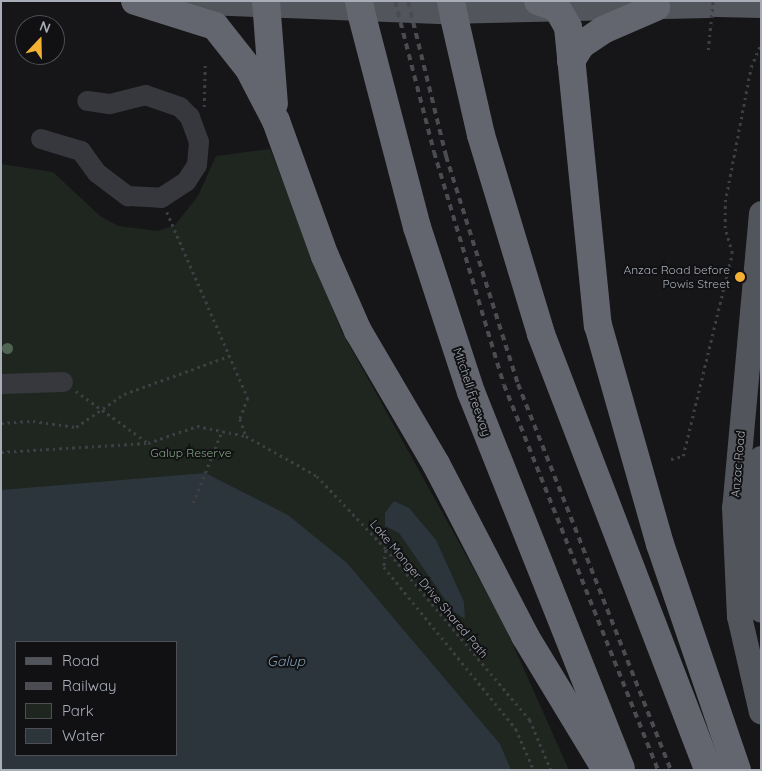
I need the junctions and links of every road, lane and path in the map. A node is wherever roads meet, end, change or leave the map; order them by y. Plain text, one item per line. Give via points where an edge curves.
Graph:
1 (135, 1) edge
2 (180, 1) edge
3 (359, 1) edge
4 (451, 1) edge
5 (266, 3) edge
6 (713, 3) edge
7 (548, 5) edge
8 (656, 7) junction
9 (756, 11) edge
10 (761, 43) edge
11 (708, 50) dead end
12 (571, 61) junction
13 (205, 64) dead end
14 (87, 101) dead end
15 (204, 110) dead end
16 (276, 121) junction
17 (41, 139) dead end
18 (761, 213) edge
19 (171, 222) dead end
20 (229, 355) junction
21 (63, 382) joint
22 (1, 384) edge
23 (105, 412) junction
24 (1, 423) edge
25 (222, 431) junction
26 (246, 436) junction
27 (148, 444) junction
28 (1, 452) edge
29 (761, 458) edge
30 (671, 459) dead end
31 (193, 503) dead end
32 (386, 549) junction
33 (755, 605) edge
34 (761, 712) edge
35 (534, 770) edge
36 (551, 770) edge
37 (606, 770) edge
38 (622, 770) edge
39 (708, 770) edge
40 (737, 770) edge

1 - 16 highway via 215,26 226,34
2 - 5 main road
3 - 38 highway, Mitchell Freeway, bridge via 417,227 471,392
4 - 39 highway, bridge via 462,56 541,334
5 - 7 main road via 445,11
5 - 16 highway
6 - 8 main road
6 - 9 main road
6 - 11 path, bridge
7 - 8 main road
7 - 12 highway via 568,27
8 - 12 highway via 603,30 581,45
10 - 30 path via 751,67 725,202 725,228 732,253 683,456
12 - 40 highway via 598,324 657,535
13 - 15 path
14 - 17 street via 109,104 146,95 180,107 190,117 199,142 197,165 186,182 161,198 128,196 97,173 81,151
16 - 37 highway via 325,256 358,331 436,464 525,636
18 - 33 main road, Anzac Road via 734,508
19 - 20 path
20 - 23 path via 124,394
20 - 26 path via 248,398 240,419
21 - 22 street
21 - 23 path
23 - 24 path via 76,427 33,421
23 - 27 path
25 - 26 path, Lake Monger Drive Shared Path
25 - 27 path, Lake Monger Drive Shared Path via 198,426
25 - 31 path
26 - 32 path, Lake Monger Drive Shared Path via 317,476
27 - 28 path, Lake Monger Drive Shared Path
29 - 33 main road, Anzac Road
32 - 35 path via 384,567 516,729
32 - 36 path, Lake Monger Drive Shared Path via 530,720
33 - 34 main road, Anzac Road

